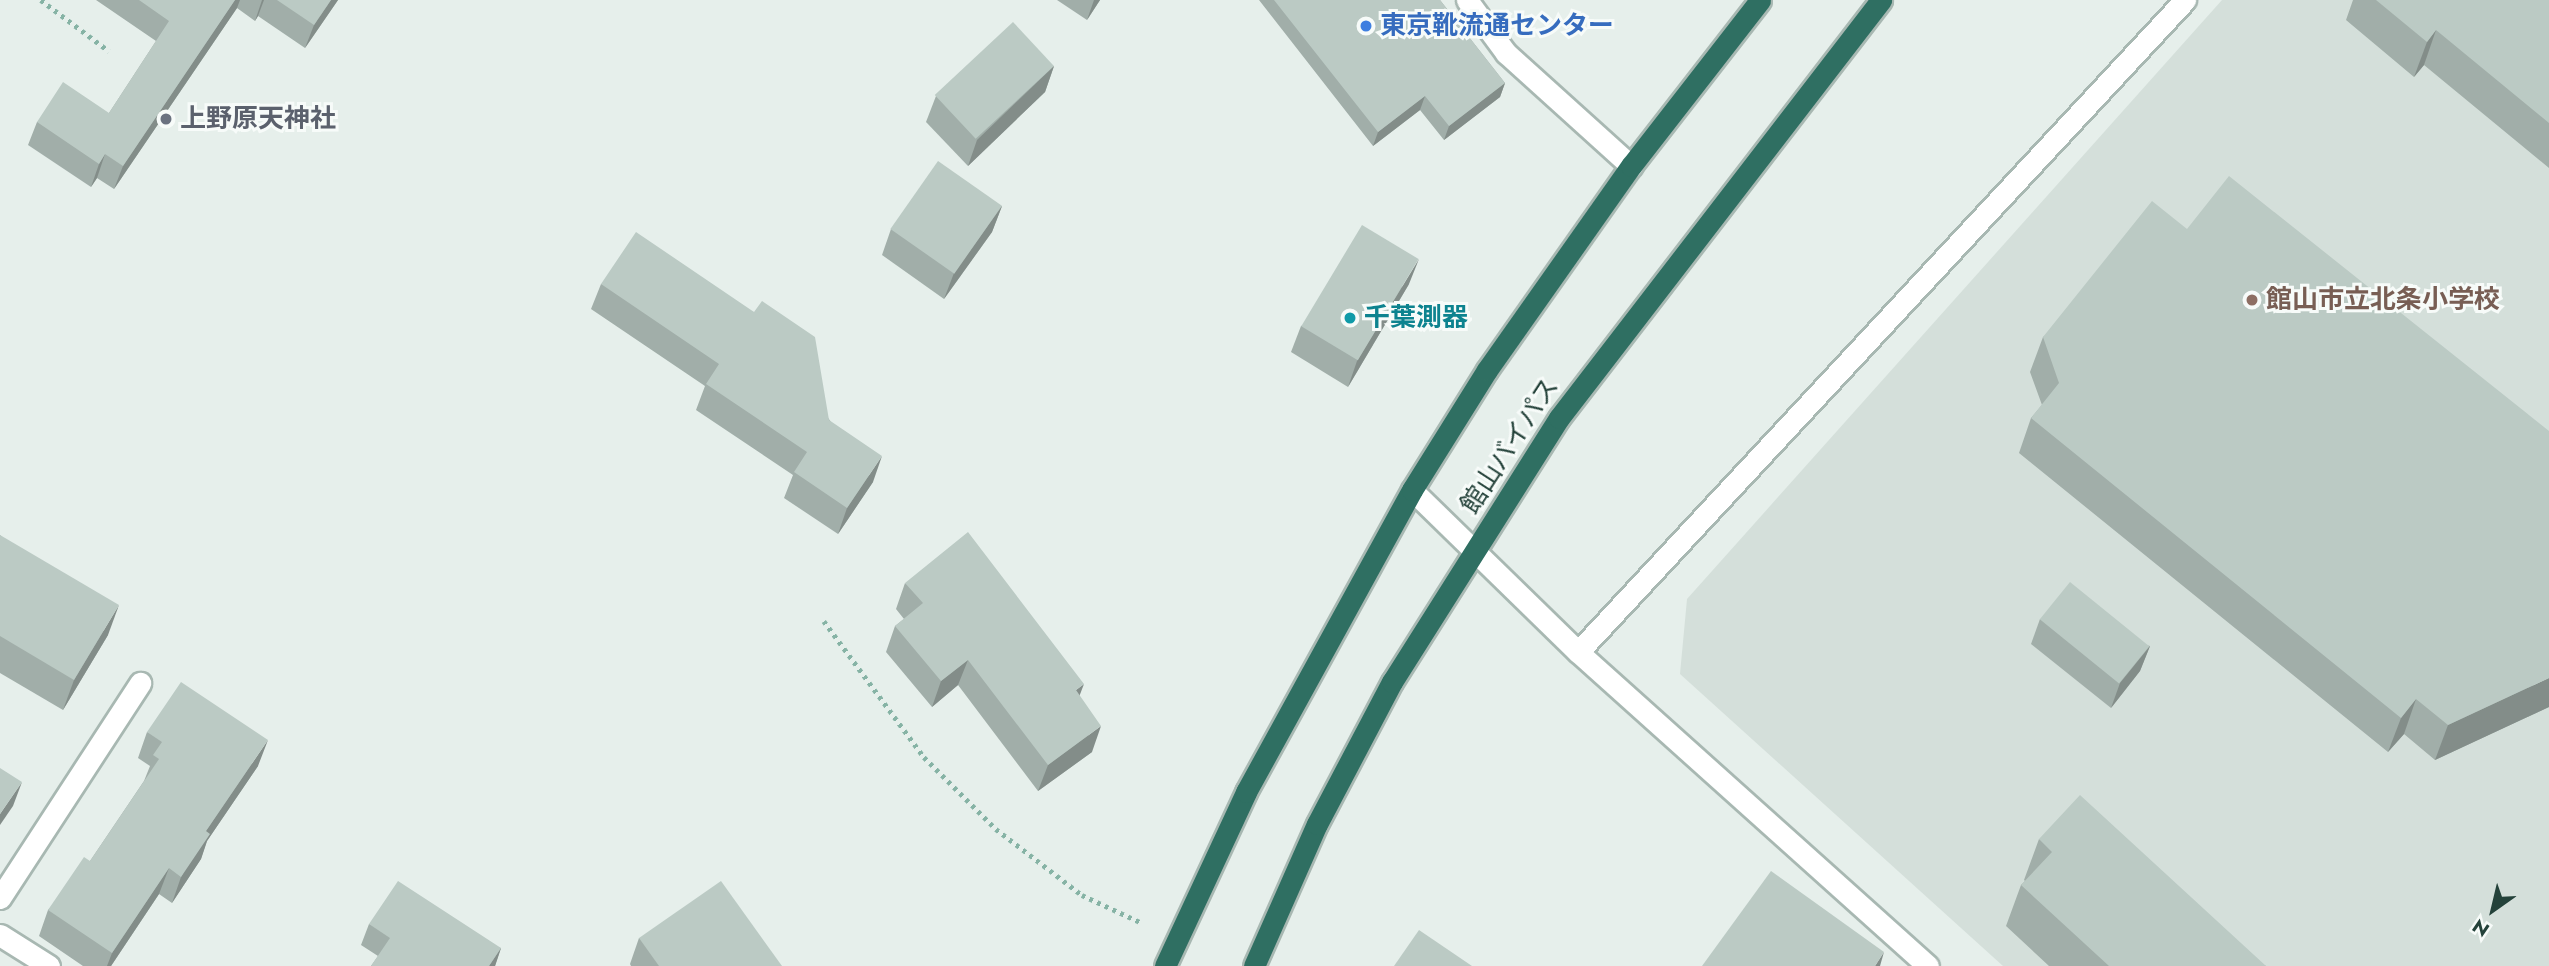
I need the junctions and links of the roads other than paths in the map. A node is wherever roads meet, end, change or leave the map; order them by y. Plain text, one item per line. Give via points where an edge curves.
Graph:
1 (1467, 0) edge
2 (1760, 0) edge
3 (1881, 0) edge
4 (2185, 0) edge
5 (1631, 166) junction
6 (1412, 490) junction
7 (1475, 552) junction
8 (1578, 652) junction
9 (140, 683) dead end
10 (0, 898) edge
11 (0, 935) edge
12 (49, 966) edge
13 (1165, 966) edge
14 (1254, 966) edge
15 (1928, 966) edge

1 - 5 street via 1506,52
2 - 5 highway
3 - 7 highway, 館山バイパス via 1559,418
4 - 8 street
5 - 6 highway via 1487,370
6 - 7 street
6 - 13 highway via 1246,792
7 - 8 street
7 - 14 highway, 館山バイパス via 1392,682 1317,824
8 - 15 street
9 - 10 street
11 - 12 street

